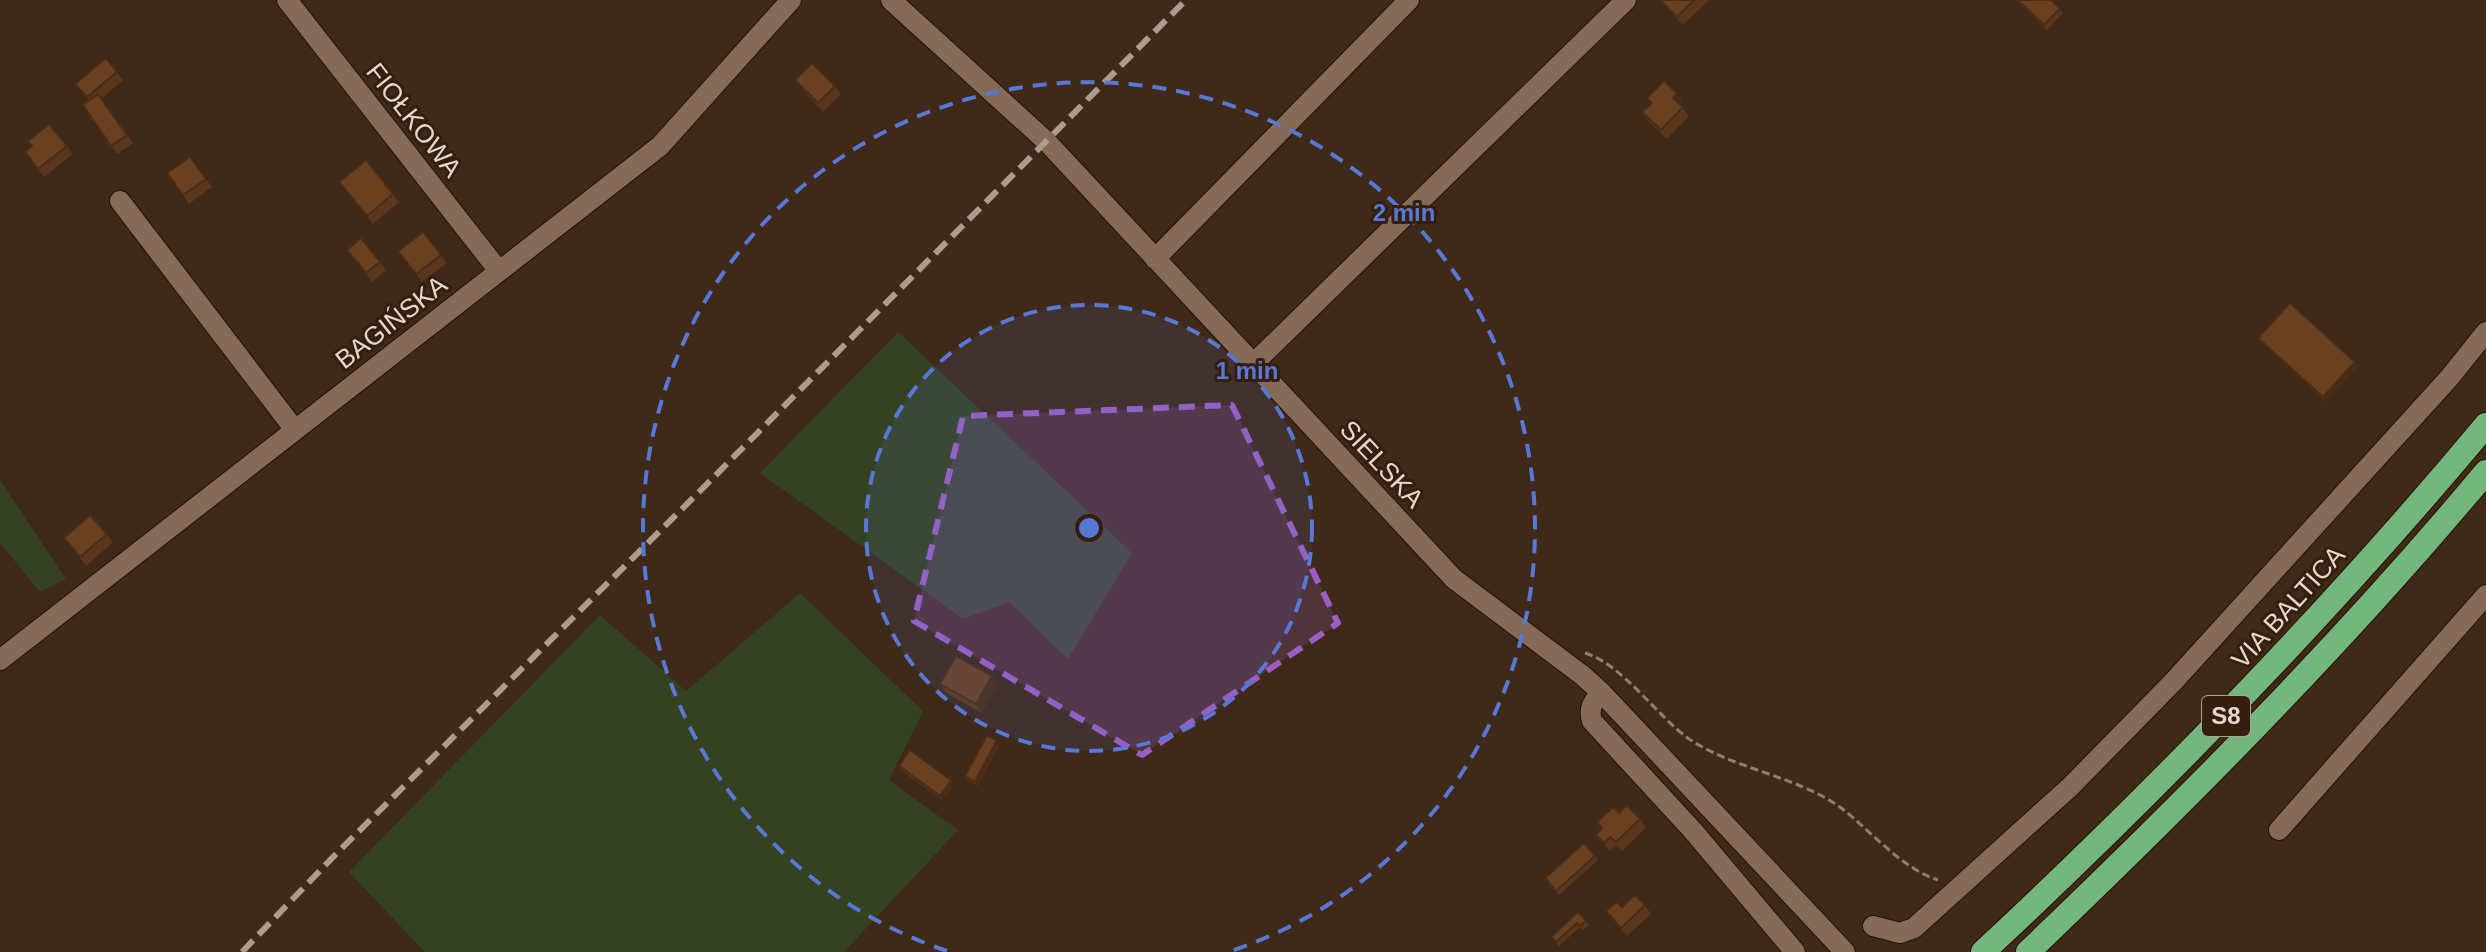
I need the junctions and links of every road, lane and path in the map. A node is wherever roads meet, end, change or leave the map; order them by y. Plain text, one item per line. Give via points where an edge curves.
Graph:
1 (287, 0) edge
2 (791, 0) edge
3 (891, 0) edge
4 (1409, 0) edge
5 (1626, 0) edge
6 (120, 201) dead end
7 (1155, 259) junction
8 (499, 271) junction
9 (2486, 332) edge
10 (1253, 364) junction
11 (2486, 425) edge
12 (295, 430) junction
13 (2486, 472) edge
14 (2486, 595) edge
15 (0, 660) edge
16 (1564, 662) junction
17 (1601, 692) junction
18 (2279, 830) dead end
19 (1964, 883) junction
20 (1873, 926) dead end
21 (1795, 952) edge
22 (1845, 952) edge
23 (1983, 952) edge
24 (2028, 952) edge

1 - 8 street, FIOŁKOWA
2 - 8 street, BAGIŃSKA via 660,146
3 - 7 street, SIELSKA via 1047,142
4 - 7 street
5 - 10 street
6 - 12 street
7 - 10 street, SIELSKA
8 - 12 street, BAGIŃSKA
9 - 19 street via 2174,681 2070,787
10 - 16 street, SIELSKA via 1454,579
11 - 23 highway, VIA BALTICA / S8 via 2235,706
12 - 15 street, BAGIŃSKA
13 - 24 highway, S8 via 2247,737
14 - 18 street
16 - 17 street, SIELSKA
16 - 19 path via 1580,653 1594,656 1689,739 1826,798 1915,869 1944,882
17 - 21 street via 1591,705 1592,721
17 - 22 street, SIELSKA
19 - 20 street via 1914,928 1900,933

